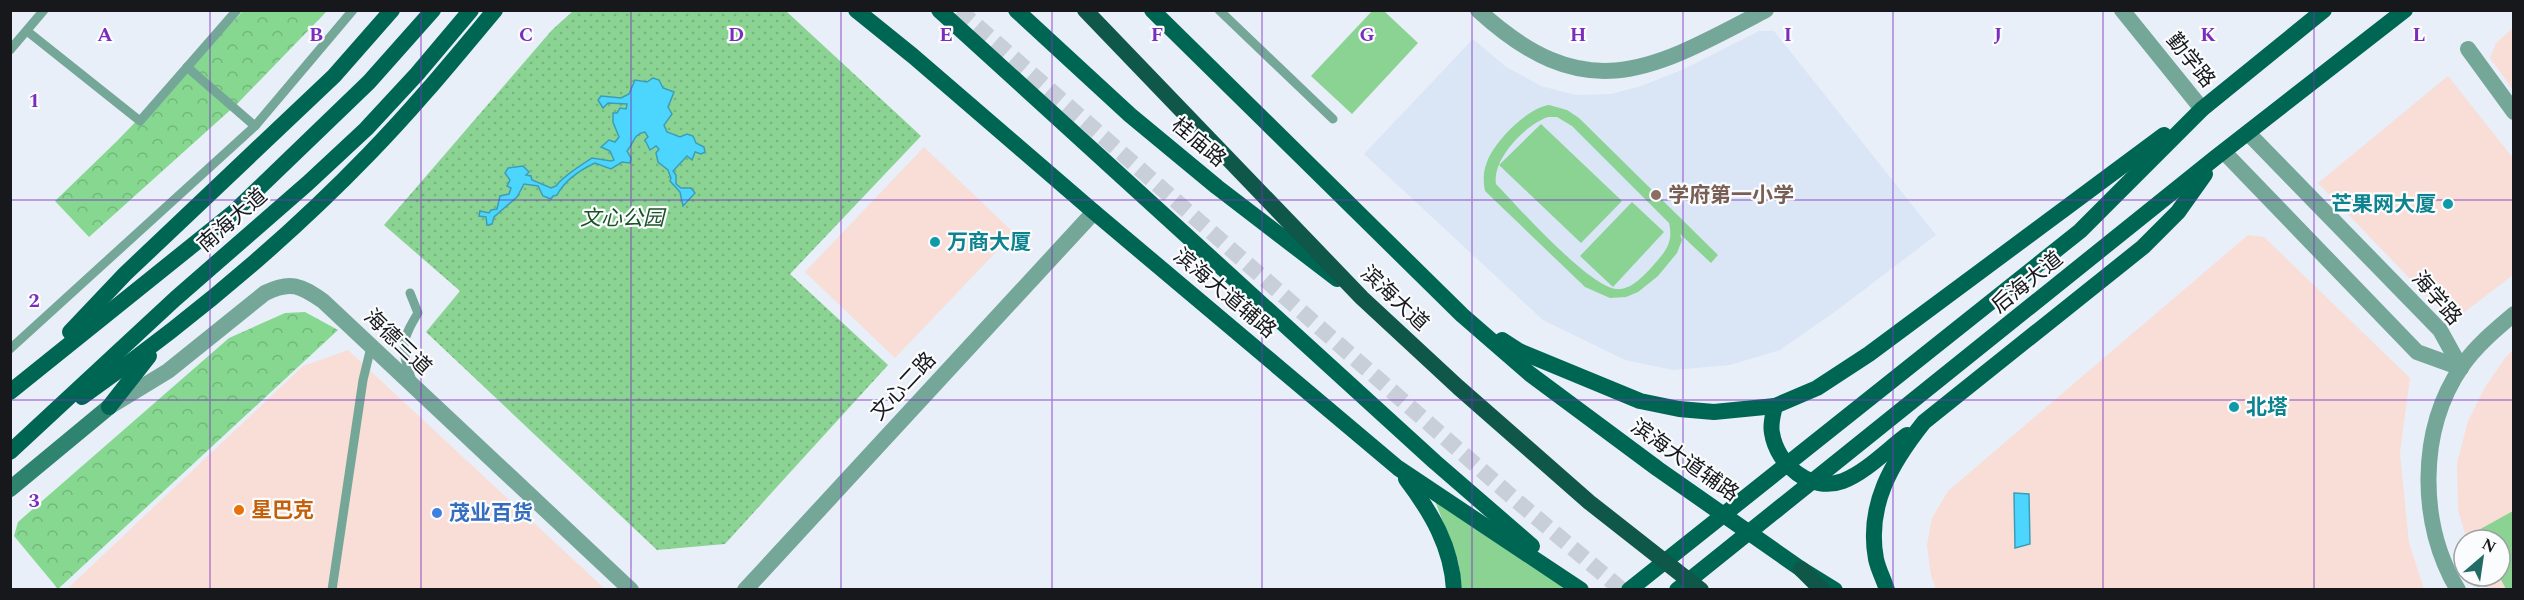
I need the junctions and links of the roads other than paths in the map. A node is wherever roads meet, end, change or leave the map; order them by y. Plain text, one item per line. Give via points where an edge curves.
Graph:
1 (44, 10) edge
2 (237, 10) edge
3 (353, 10) edge
4 (392, 10) edge
5 (433, 10) edge
6 (471, 10) edge
7 (495, 10) edge
8 (856, 10) edge
9 (872, 10) edge
10 (926, 10) edge
11 (939, 10) edge
12 (1016, 10) edge
13 (1085, 10) edge
14 (1152, 10) edge
15 (1219, 10) edge
16 (1478, 10) edge
17 (1766, 10) edge
18 (2122, 10) edge
19 (2324, 10) edge
20 (2405, 10) edge
21 (27, 31) junction
22 (964, 34) junction
23 (2468, 49) dead end
24 (10, 50) edge
25 (913, 56) junction
26 (187, 67) junction
27 (2202, 109) junction
28 (2514, 112) edge
29 (1333, 119) dead end
30 (255, 126) junction
31 (2248, 133) junction
32 (2220, 155) junction
33 (1094, 212) junction
34 (410, 293) dead end
35 (1362, 298) junction
36 (2514, 314) edge
37 (1462, 315) junction
38 (162, 338) junction
39 (371, 347) junction
40 (10, 349) edge
41 (2461, 368) junction
42 (17, 387) edge
43 (414, 389) junction
44 (1775, 406) junction
45 (109, 407) junction
46 (1924, 422) junction
47 (30, 435) junction
48 (10, 452) edge
49 (1398, 468) junction
50 (10, 489) edge
51 (1801, 569) junction
52 (2452, 583) edge
53 (332, 590) edge
54 (631, 590) edge
55 (745, 590) edge
56 (1454, 590) edge
57 (1582, 590) edge
58 (1629, 590) edge
59 (1677, 590) edge
60 (1701, 590) edge
61 (1822, 590) edge
62 (1835, 590) edge
63 (1887, 590) edge

1 - 21 lane
2 - 26 lane
3 - 30 lane
4 - 42 main road via 334,76 125,274
5 - 42 main road, 南海大道 via 369,82 290,161 216,228
6 - 47 main road, 南海大道 via 366,129
7 - 38 main road via 370,153 257,259
8 - 25 main road, 滨海大道辅路
9 - 25 main road
10 - 22 main road
11 - 22 main road
12 - 35 main road, 桂庙路 via 1139,122
13 - 35 highway, 滨海大道
14 - 37 main road, 滨海大道辅路
15 - 29 lane
16 - 17 street via 1530,51 1556,63 1610,71 1637,69 1689,51
18 - 27 street, 勤学路
19 - 27 main road, 后海大道
20 - 31 main road, 后海大道
21 - 24 lane
21 - 26 lane via 140,121
22 - 57 main road via 1435,462
23 - 28 street
25 - 33 main road, 滨海大道辅路
26 - 30 lane
27 - 44 main road via 1869,354 1817,388
27 - 58 main road, 后海大道 via 2098,214 2055,251
30 - 40 lane
31 - 32 main road, 后海大道
31 - 41 street, 海学路 via 2440,330
32 - 41 street via 2417,352
32 - 46 main road via 2178,212 2143,247
32 - 59 main road, 后海大道
33 - 49 main road, 滨海大道辅路
33 - 55 street, 文心二路
34 - 43 lane via 418,313 405,335 405,359
35 - 60 highway, 滨海大道 via 1589,502
36 - 41 street via 2475,349
37 - 44 main road via 1519,351 1640,402 1679,410
37 - 51 main road, 滨海大道辅路 via 1530,374
38 - 45 main road
38 - 47 main road
39 - 43 street, 海德三道
39 - 45 street, 海德三道 via 306,290 291,285 278,287 251,303 168,371
39 - 53 lane
41 - 52 street via 2438,418 2428,476 2430,507
43 - 54 street, 海德三道
44 - 46 main road via 1772,433 1783,458 1802,476 1825,484 1846,480
45 - 50 main road
46 - 63 main road via 1893,464 1877,506 1873,535 1876,561
47 - 48 main road, 南海大道
49 - 56 main road via 1444,539
49 - 57 main road, 滨海大道辅路
51 - 61 highway
51 - 62 main road, 滨海大道辅路

